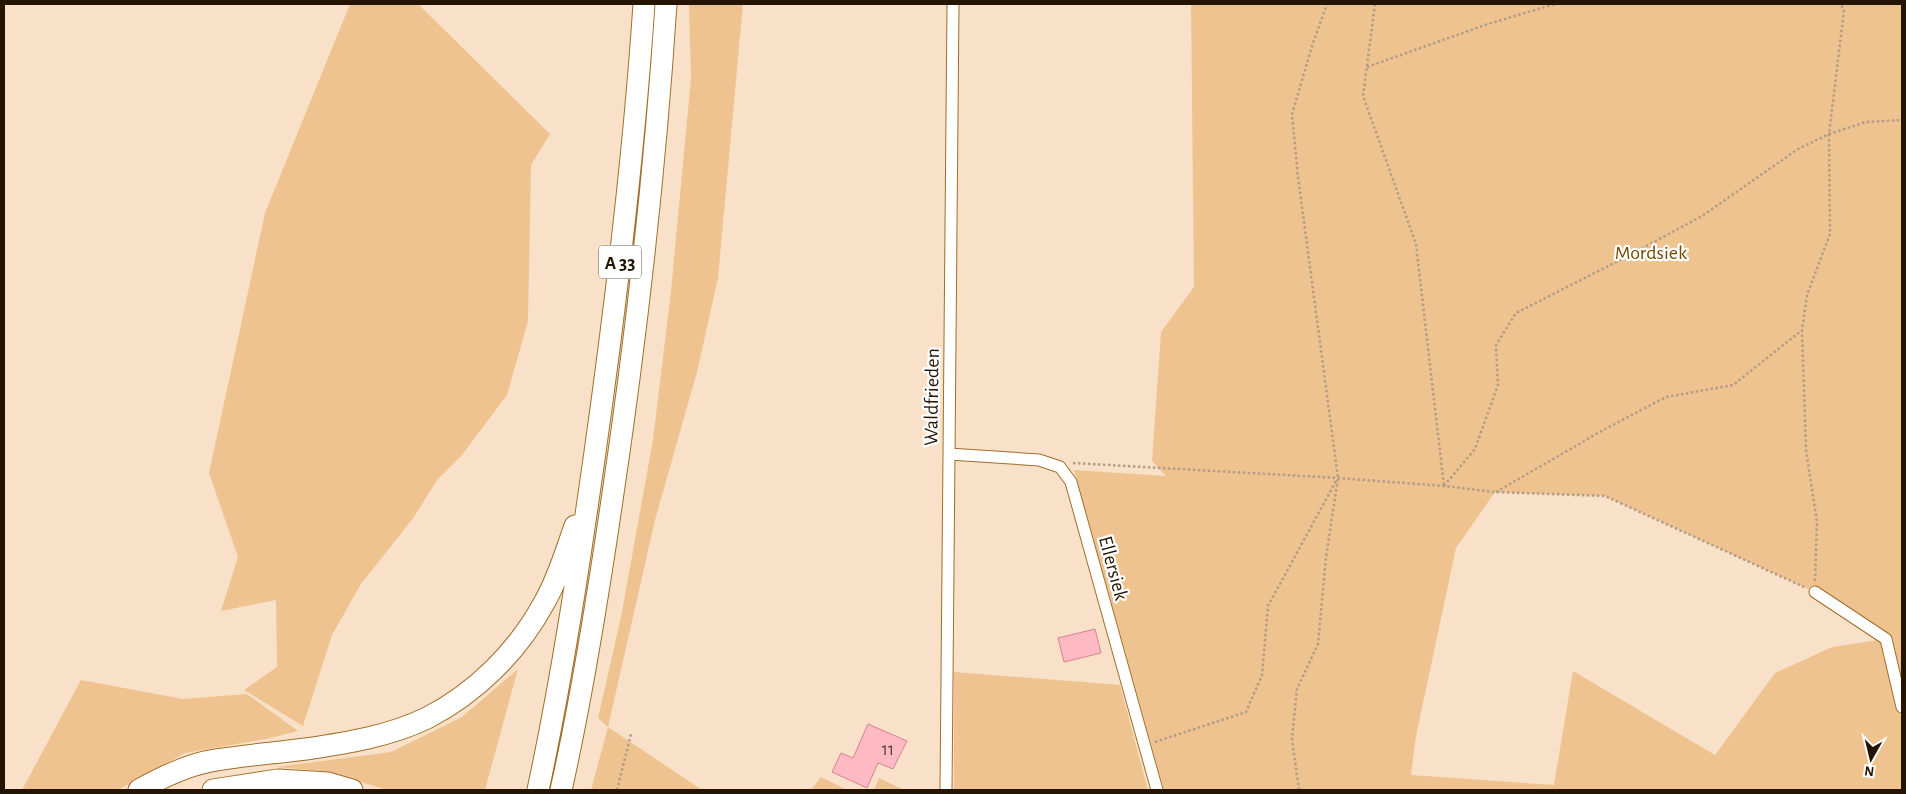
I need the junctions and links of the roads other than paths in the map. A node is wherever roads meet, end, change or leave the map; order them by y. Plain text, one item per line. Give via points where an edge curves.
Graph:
1 (644, 4) edge
2 (666, 4) edge
3 (953, 4) edge
4 (949, 454) junction
5 (590, 483) junction
6 (1815, 592) road end
7 (1902, 706) edge
8 (568, 760) junction
9 (139, 790) edge
10 (213, 790) edge
11 (352, 790) edge
12 (538, 790) edge
13 (561, 790) edge
14 (573, 790) edge
15 (946, 790) edge
16 (1157, 790) edge

1 - 5 highway, A 33 via 627,201
2 - 8 highway, A 33 via 652,184 623,428
3 - 4 street, Waldfrieden
4 - 15 street, Waldfrieden
4 - 16 street, Ellersiek via 1039,460 1060,467 1071,482
5 - 9 highway via 544,603 504,660 457,700 426,718 388,732 352,742 214,760 158,779
5 - 12 highway, A 33 via 576,587
6 - 7 street via 1886,639
8 - 13 highway, A 33
8 - 14 highway
10 - 11 highway via 278,780 328,783

